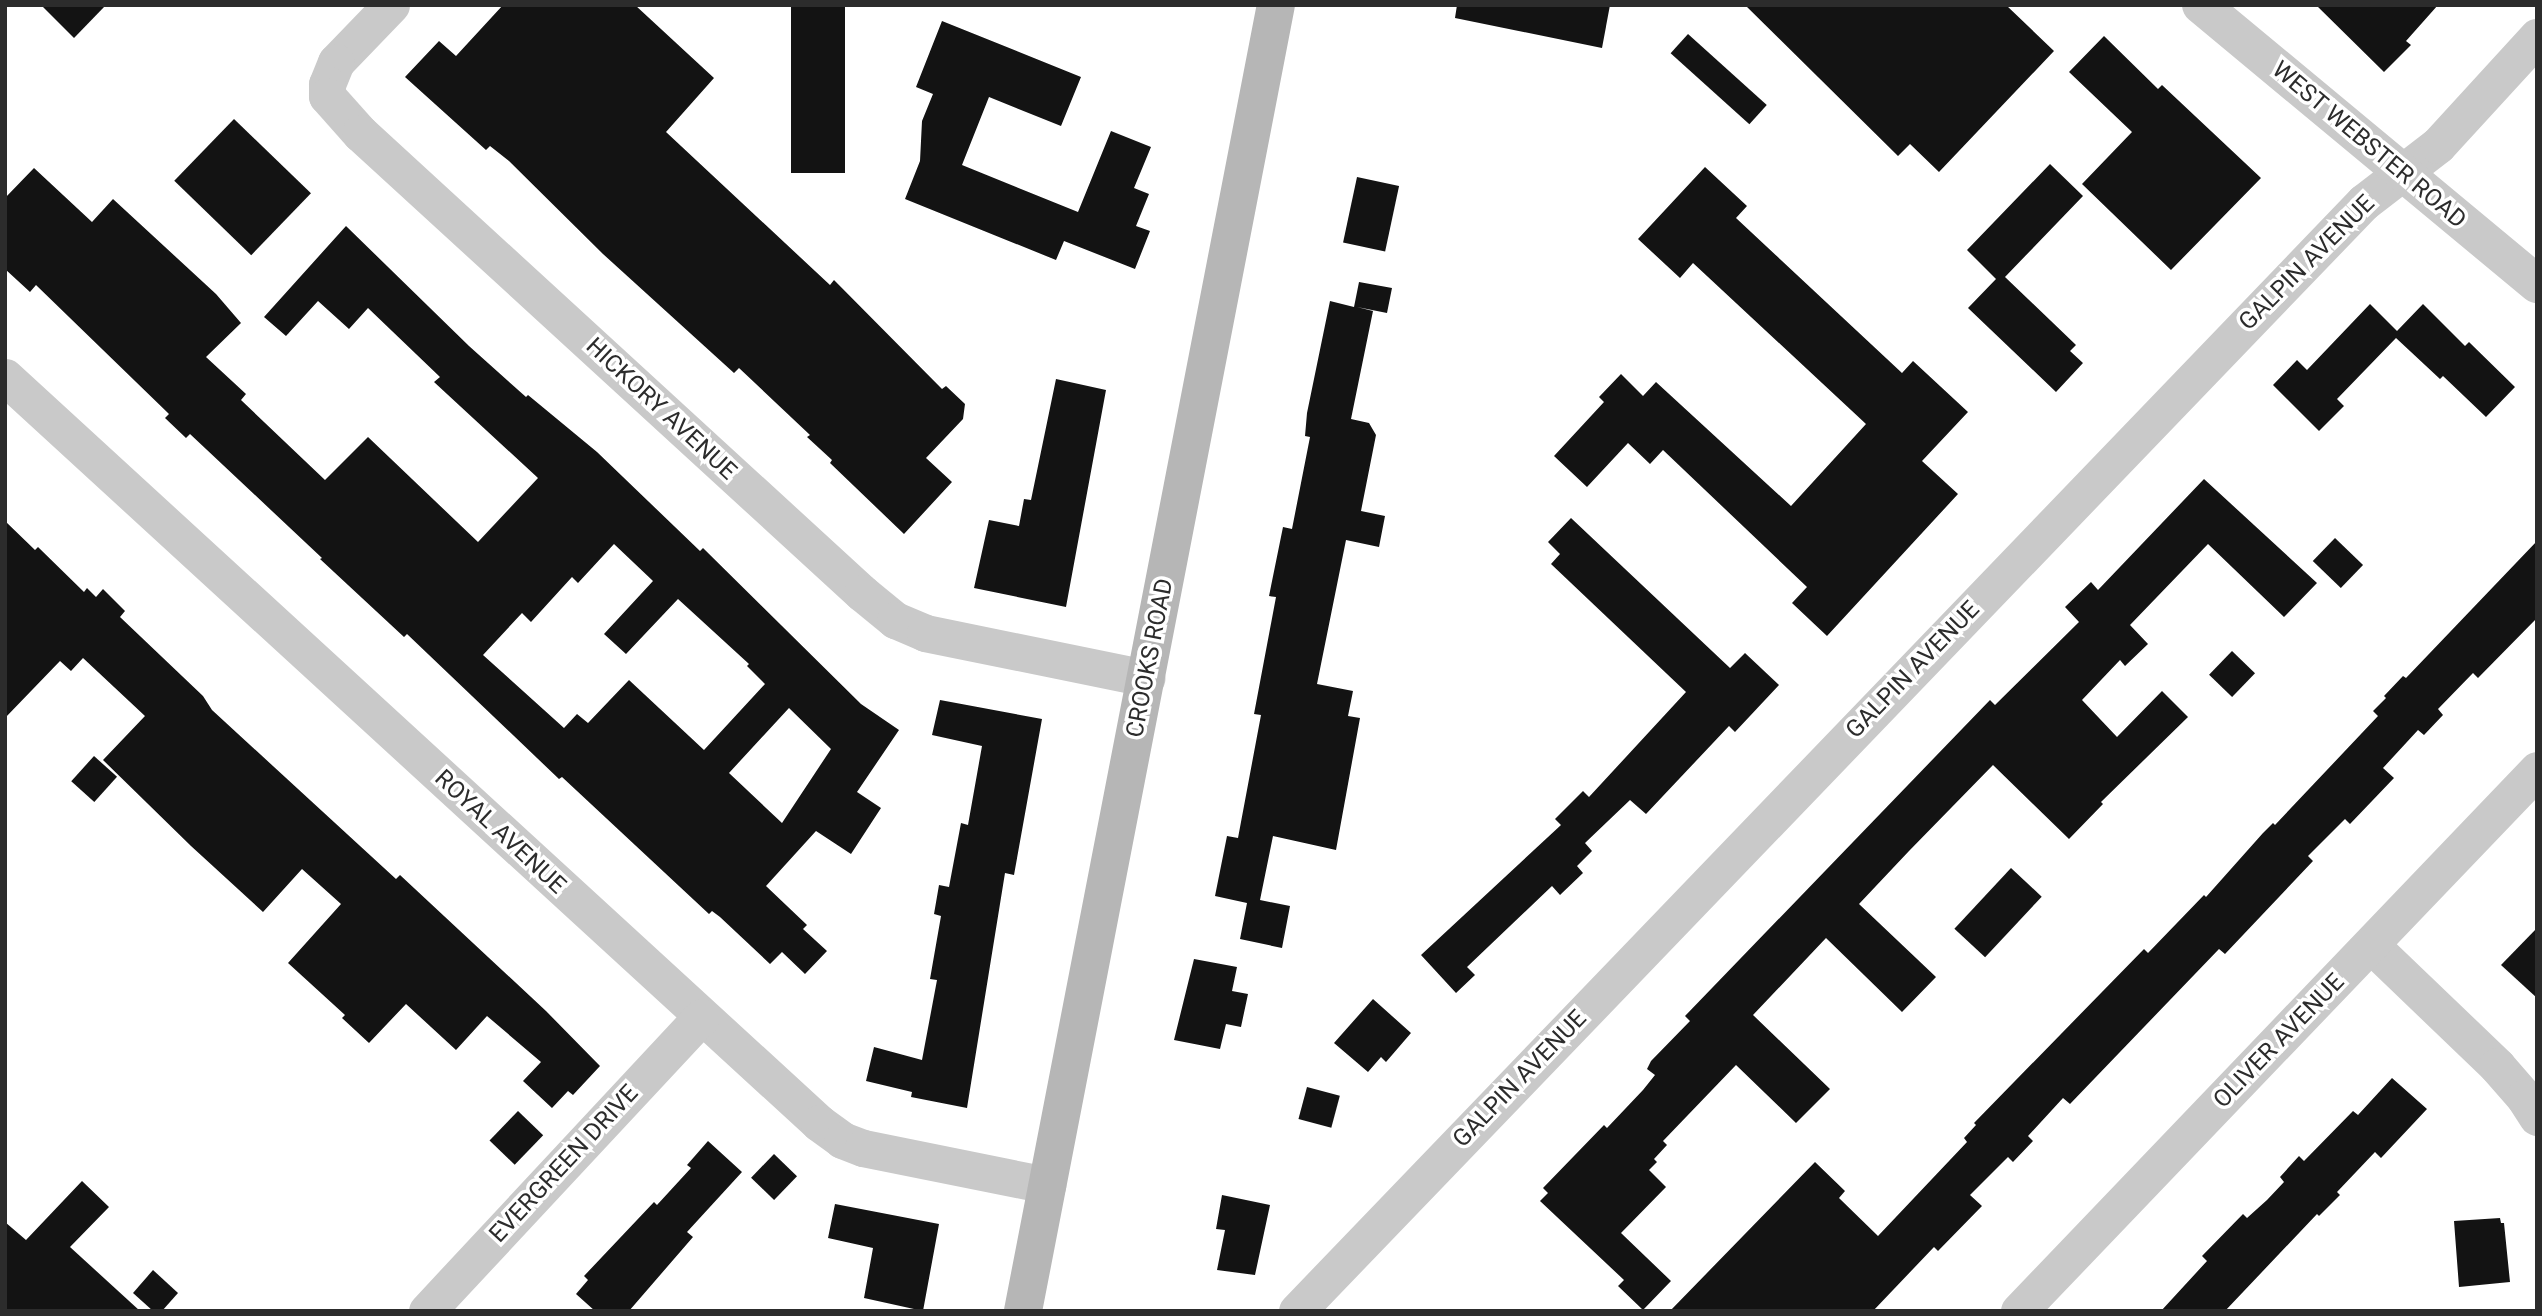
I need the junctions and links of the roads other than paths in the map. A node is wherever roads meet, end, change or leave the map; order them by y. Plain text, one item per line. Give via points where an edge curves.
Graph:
1 (391, 5) edge
2 (1276, 5) edge
3 (2202, 5) edge
4 (2537, 37) edge
5 (2401, 173) junction
6 (2537, 284) edge
7 (5, 377) edge
8 (1146, 678) junction
9 (2537, 770) edge
10 (2371, 945) junction
11 (701, 1017) junction
12 (2537, 1117) edge
13 (1047, 1185) junction
14 (427, 1311) edge
15 (1023, 1311) edge
16 (1297, 1311) edge
17 (2020, 1311) edge

1 - 8 street, HICKORY AVENUE via 336,62 327,96 370,142 862,593 895,620 925,633
2 - 8 main road, CROOKS ROAD
3 - 5 street, WEST WEBSTER ROAD
4 - 5 street, GALPIN AVENUE via 2438,145
5 - 6 street, WEST WEBSTER ROAD
5 - 16 street, GALPIN AVENUE via 2364,202
7 - 11 street, ROYAL AVENUE
8 - 13 main road, CROOKS ROAD
9 - 10 street, OLIVER AVENUE
10 - 12 street via 2497,1066
10 - 17 street, OLIVER AVENUE
11 - 13 street, ROYAL AVENUE via 842,1140
11 - 14 street, EVERGREEN DRIVE
13 - 15 main road, CROOKS ROAD

